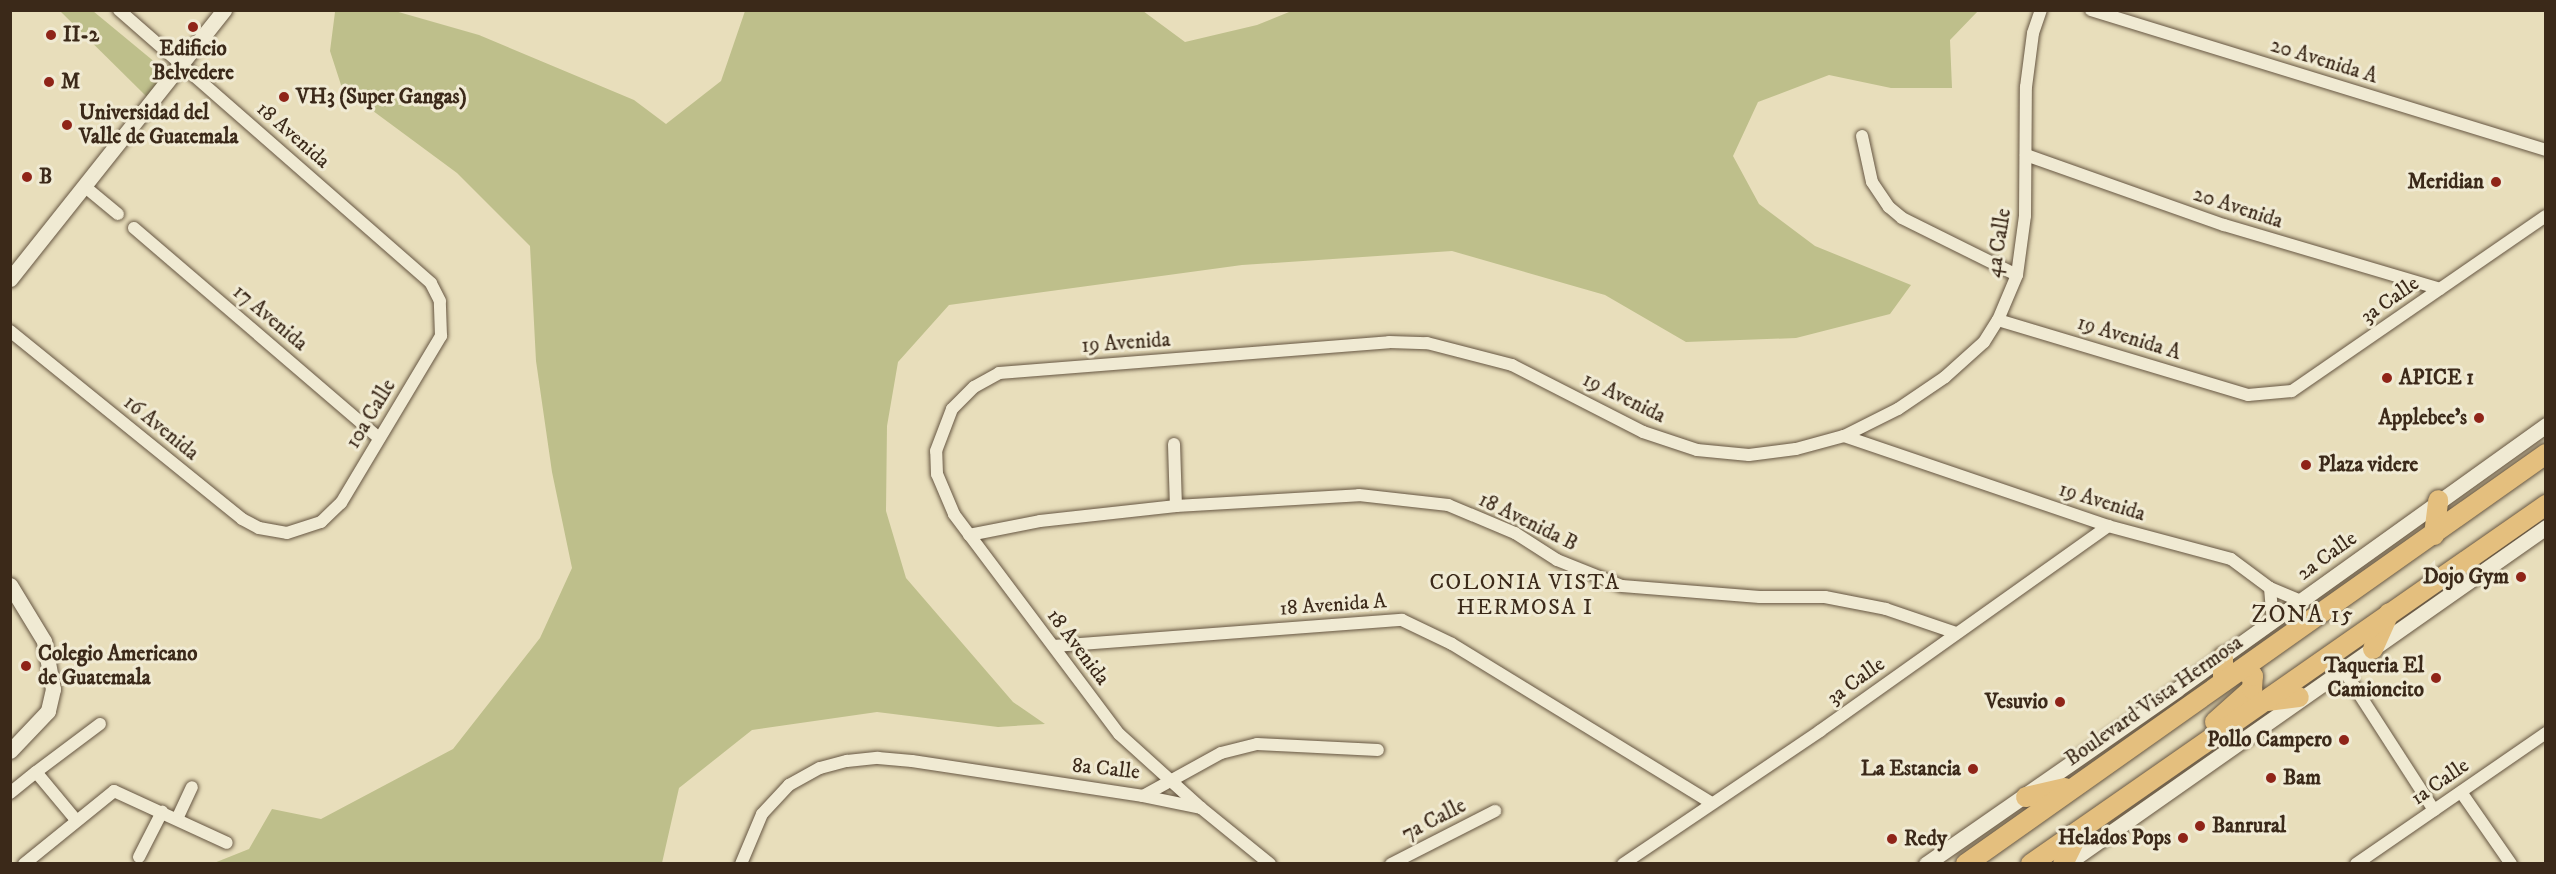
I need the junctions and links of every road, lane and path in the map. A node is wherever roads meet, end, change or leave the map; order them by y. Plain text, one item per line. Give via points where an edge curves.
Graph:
1 (119, 10) edge
2 (224, 10) edge
3 (2041, 10) edge
4 (2091, 10) edge
5 (182, 64) junction
6 (1862, 136) dead end
7 (2546, 150) edge
8 (2026, 155) junction
9 (84, 186) junction
10 (118, 214) dead end
11 (2546, 216) edge
12 (134, 228) dead end
13 (2017, 275) junction
14 (10, 279) edge
15 (2440, 289) junction
16 (437, 294) joint
17 (1998, 320) junction
18 (10, 331) edge
19 (2248, 395) joint
20 (952, 409) joint
21 (2546, 425) edge
22 (1844, 436) junction
23 (379, 438) junction
24 (1174, 444) dead end
25 (2546, 454) edge
26 (2438, 500) junction
27 (2546, 505) edge
28 (1176, 506) junction
29 (2109, 526) junction
30 (2546, 527) edge
31 (297, 531) joint
32 (969, 535) junction
33 (2434, 536) junction
34 (10, 585) edge
35 (2270, 588) junction
36 (2300, 601) junction
37 (2390, 613) junction
38 (2273, 621) junction
39 (1956, 633) junction
40 (1054, 646) junction
41 (2373, 649) junction
42 (2223, 657) junction
43 (2343, 669) junction
44 (2241, 670) junction
45 (2223, 682) junction
46 (2299, 697) junction
47 (2264, 701) junction
48 (100, 724) dead end
49 (2546, 733) edge
50 (2199, 744) junction
51 (1378, 750) dead end
52 (10, 751) edge
53 (36, 772) junction
54 (1170, 781) junction
55 (192, 787) dead end
56 (2071, 787) junction
57 (2460, 792) junction
58 (10, 793) edge
59 (1143, 796) junction
60 (2026, 797) junction
61 (1710, 802) junction
62 (1201, 808) junction
63 (2434, 810) junction
64 (1495, 811) dead end
65 (162, 812) junction
66 (2038, 813) junction
67 (177, 819) junction
68 (76, 820) junction
69 (2084, 825) junction
70 (227, 843) dead end
71 (139, 857) dead end
72 (2357, 863) edge
73 (24, 864) edge
74 (741, 864) edge
75 (1270, 864) edge
76 (1391, 864) edge
77 (1623, 864) edge
78 (1926, 864) edge
79 (1966, 864) edge
80 (1981, 864) edge
81 (2031, 864) edge
82 (2064, 864) edge
83 (2511, 864) edge

1 - 5 street, 18 Avenida
2 - 5 street
3 - 8 street, 4a Calle via 2033,33 2026,87
4 - 7 street, 20 Avenida A
5 - 9 street
5 - 16 street, 18 Avenida via 431,283
6 - 13 street via 1872,182 1889,207 1902,218
8 - 13 street, 4a Calle via 2025,216
8 - 15 street, 20 Avenida via 2224,225
9 - 10 street
9 - 14 street
11 - 15 street, 3a Calle
12 - 23 street, 17 Avenida
13 - 17 street, 4a Calle
15 - 19 street, 3a Calle via 2292,391
16 - 23 street, 10a Calle via 441,336
17 - 19 street, 19 Avenida A
17 - 22 street, 4a Calle via 1984,342 1945,377 1898,409
18 - 31 street, 16 Avenida via 242,519 275,532
20 - 22 street, 19 Avenida via 974,387 999,373 1389,342 1427,343 1512,365 1643,432 1697,450 1749,455 1796,449
20 - 32 street, 18 Avenida via 936,451 937,474 942,494
21 - 26 street, 2a Calle
22 - 29 street, 19 Avenida
23 - 31 street, 10a Calle via 332,513
24 - 28 street
25 - 33 main road, Boulevard Vista Hermosa
26 - 33 main road
26 - 36 street, 2a Calle
27 - 37 main road
28 - 32 street, 18 Avenida B via 1040,521
28 - 39 street, 18 Avenida B via 1359,495 1448,505 1515,533 1557,560 1622,586 1760,597 1825,597 1886,609
29 - 35 street, 19 Avenida via 2231,559
29 - 39 street, 3a Calle
30 - 41 street
32 - 40 street, 18 Avenida
33 - 44 main road, Boulevard Vista Hermosa
34 - 52 street via 44,640 53,689 48,711
35 - 36 street, 19 Avenida
35 - 38 street
36 - 38 street, 2a Calle
37 - 41 main road
37 - 47 main road
38 - 42 street, 2a Calle
39 - 61 street, 3a Calle via 1820,731
40 - 54 street, 18 Avenida via 1119,734
40 - 61 street, 18 Avenida A via 1402,620 1452,645
41 - 43 street
42 - 45 main road
42 - 60 street, 2a Calle
43 - 46 street
43 - 63 street
44 - 45 main road, Boulevard Vista Hermosa
44 - 50 main road via 2253,676 2252,689 2213,724
45 - 56 main road, Boulevard Vista Hermosa
46 - 47 main road
46 - 82 street
47 - 50 main road
48 - 53 street
49 - 57 street, 1a Calle
50 - 69 main road
51 - 54 street, 8a Calle via 1257,744 1221,753
53 - 58 street
53 - 68 street
54 - 59 street, 8a Calle
54 - 62 street, 18 Avenida
55 - 67 street
56 - 60 main road
56 - 66 main road, Boulevard Vista Hermosa
57 - 63 street, 1a Calle
57 - 83 street
59 - 62 street
59 - 74 street, 8a Calle via 878,758 820,768 789,785 762,814 743,851
60 - 78 street, 2a Calle
61 - 77 street, 3a Calle
62 - 75 street, 18 Avenida
63 - 72 street, 1a Calle
64 - 76 street, 7a Calle
65 - 67 street
65 - 68 street via 114,791
65 - 71 street
66 - 79 main road, Boulevard Vista Hermosa
66 - 80 main road via 2029,829
67 - 70 street
68 - 73 street
69 - 81 main road
69 - 82 main road

